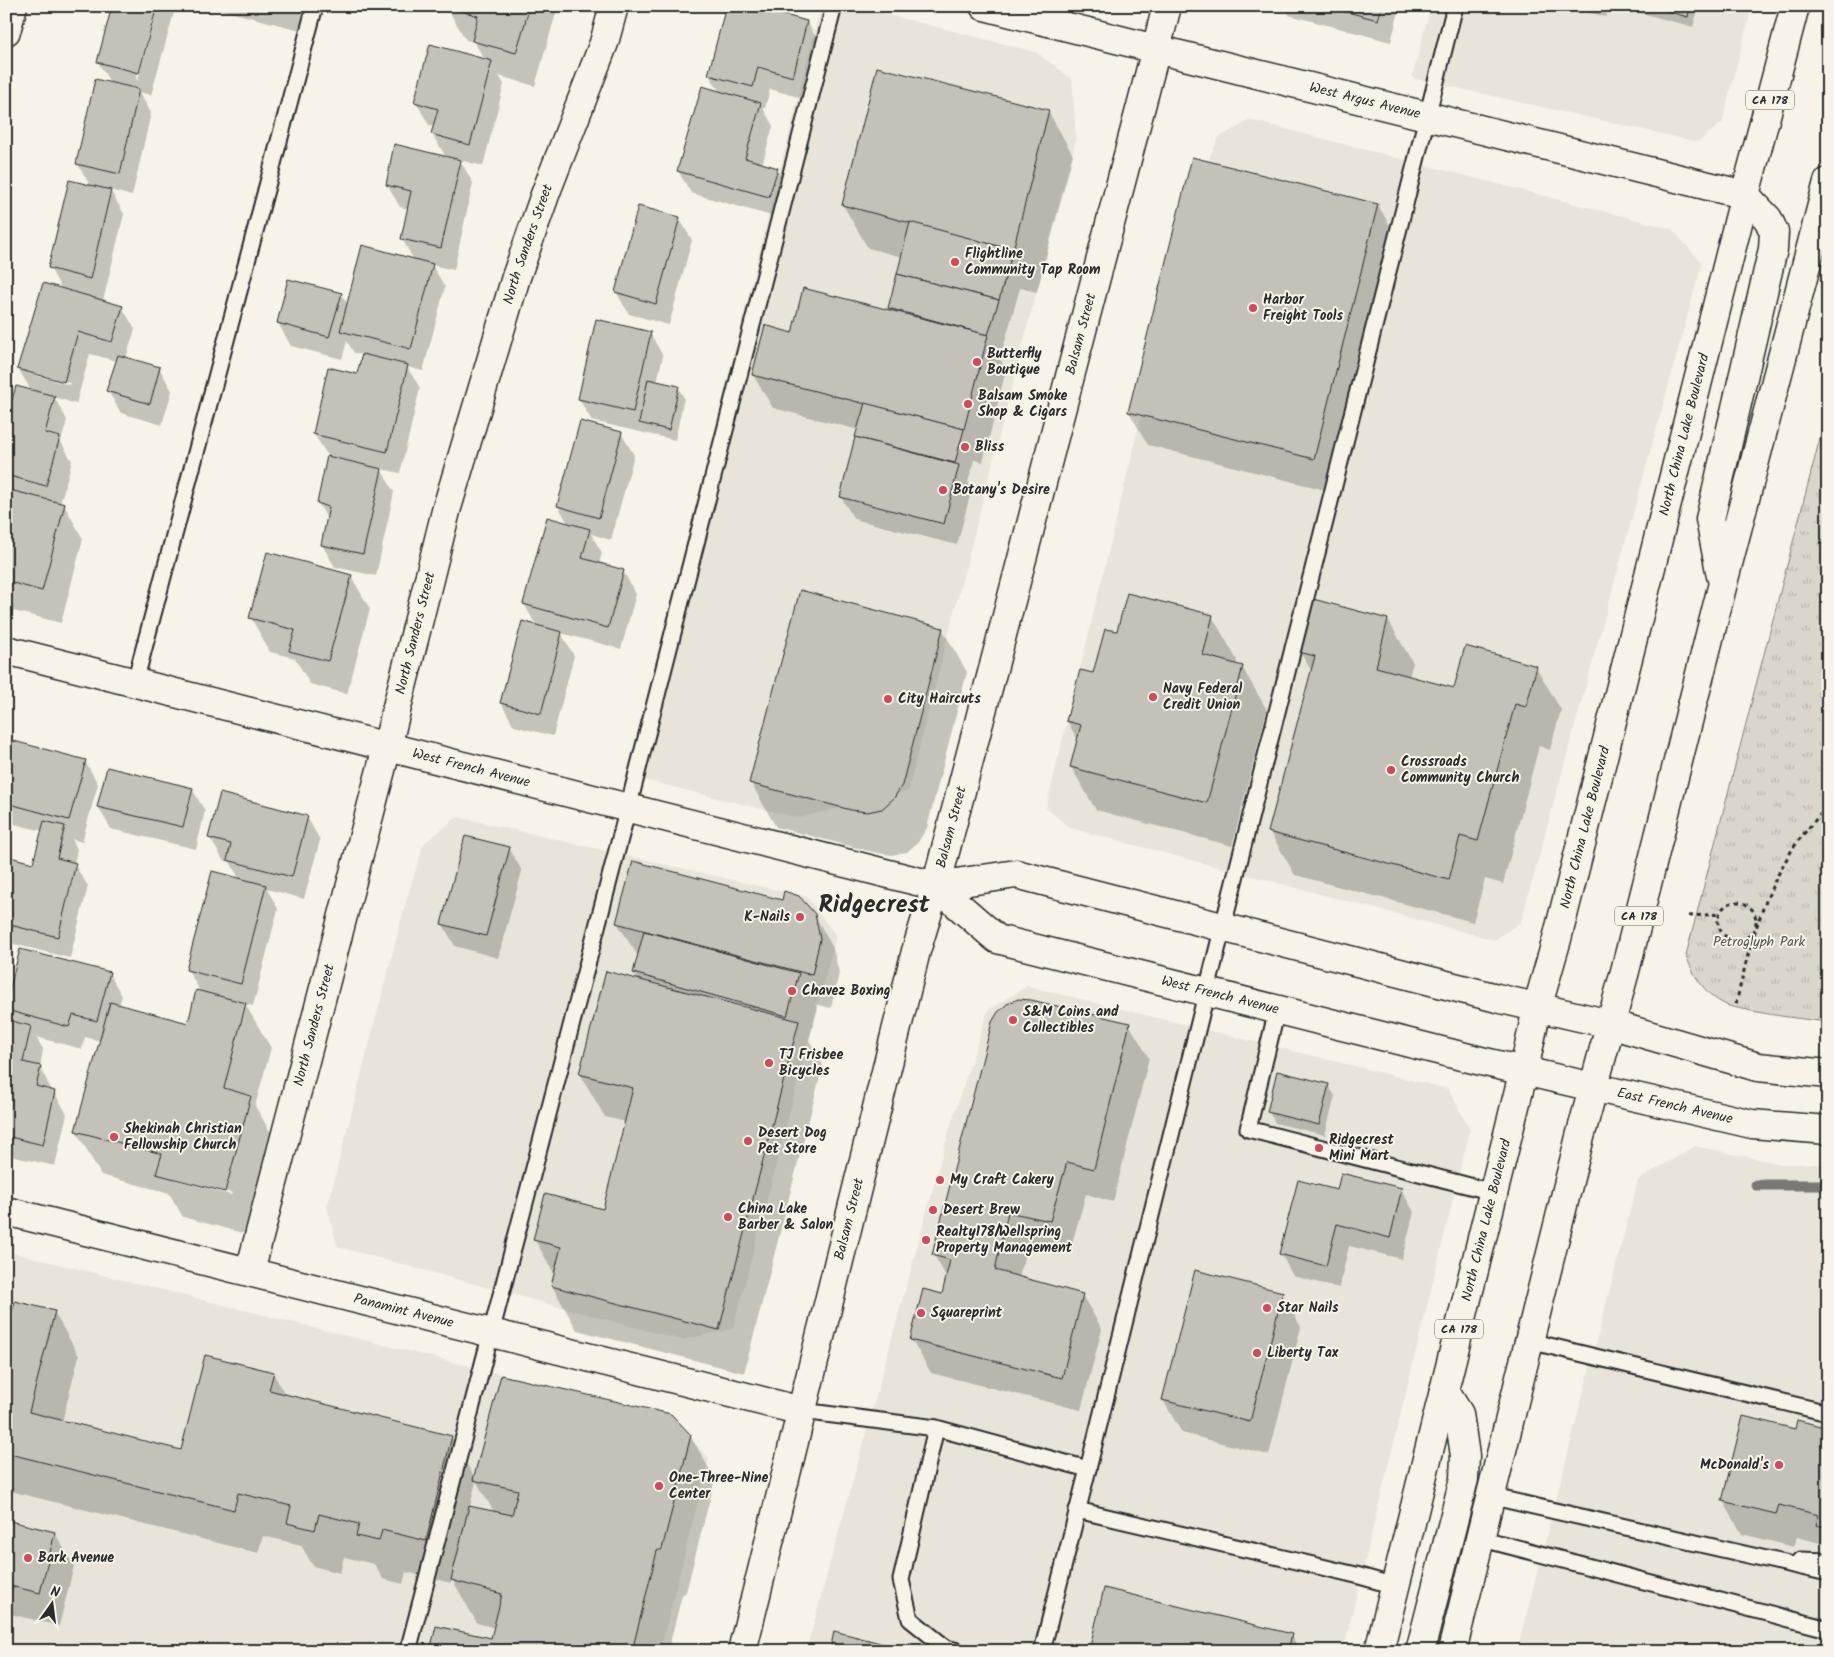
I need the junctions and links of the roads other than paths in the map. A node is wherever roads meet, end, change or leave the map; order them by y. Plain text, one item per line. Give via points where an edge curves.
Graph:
1 (12, 6) edge
2 (315, 6) edge
3 (614, 6) edge
4 (834, 6) edge
5 (984, 6) edge
6 (1167, 6) edge
7 (1455, 6) edge
8 (1795, 6) edge
9 (6, 31) edge
10 (1156, 49) junction
11 (1428, 117) junction
12 (1828, 182) edge
13 (1745, 194) junction
14 (1723, 583) junction
15 (6, 650) edge
16 (135, 682) junction
17 (387, 747) junction
18 (628, 808) junction
19 (936, 886) junction
20 (1223, 926) junction
21 (1207, 992) junction
22 (1537, 1008) junction
23 (1277, 1010) junction
24 (1610, 1024) junction
25 (1524, 1070) junction
26 (1828, 1074) edge
27 (1594, 1087) junction
28 (1828, 1130) edge
29 (1493, 1192) junction
30 (6, 1211) edge
31 (250, 1271) junction
32 (491, 1332) junction
33 (1529, 1340) junction
34 (1444, 1390) junction
35 (802, 1411) junction
36 (1828, 1413) edge
37 (936, 1428) junction
38 (1088, 1469) junction
39 (1490, 1496) junction
40 (1077, 1510) junction
41 (1479, 1538) junction
42 (1756, 1557) junction
43 (1828, 1561) edge
44 (1828, 1574) edge
45 (1395, 1586) junction
46 (1828, 1629) edge
47 (408, 1651) edge
48 (742, 1651) edge
49 (958, 1651) edge
50 (1042, 1651) edge
51 (1379, 1651) edge
52 (1420, 1651) edge
53 (1452, 1651) edge

1 - 9 street
2 - 16 lane
3 - 17 street, North Sanders Street via 604,43 516,276 446,511
4 - 18 lane
5 - 10 street, West Argus Avenue
6 - 10 street, Balsam Street
7 - 11 lane
8 - 13 street, North China Lake Boulevard / CA 178
10 - 11 street, West Argus Avenue
10 - 19 street, Balsam Street
11 - 13 street, West Argus Avenue
11 - 20 lane
12 - 14 street, CA 178
13 - 14 street via 1768,219 1774,232 1774,249 1710,519
13 - 22 street, North China Lake Boulevard / CA 178 via 1560,929
14 - 24 street, CA 178
15 - 16 street, West French Avenue
16 - 17 street, West French Avenue
17 - 18 street, West French Avenue
17 - 31 street, North Sanders Street
18 - 19 street, West French Avenue
18 - 32 lane
19 - 20 street, West French Avenue via 1016,874
19 - 21 street, West French Avenue via 997,939
19 - 35 street, Balsam Street via 916,951
20 - 21 lane
20 - 22 street, West French Avenue
21 - 23 street, West French Avenue
21 - 38 lane
22 - 24 street
22 - 25 street, North China Lake Boulevard / CA 178
23 - 25 street, West French Avenue
23 - 29 lane via 1248,1129
24 - 26 street via 1758,1067
24 - 27 street, CA 178
25 - 27 street, East French Avenue
25 - 29 street, North China Lake Boulevard / CA 178
27 - 28 street, East French Avenue via 1752,1124
27 - 33 street, CA 178
29 - 34 street, North China Lake Boulevard / CA 178
30 - 31 street, Panamint Avenue
31 - 32 street, Panamint Avenue
32 - 35 street, Panamint Avenue
32 - 47 lane
33 - 36 lane
33 - 39 street, CA 178
34 - 45 street, North China Lake Boulevard / CA 178
34 - 52 street via 1459,1414 1465,1456 1464,1479
35 - 37 lane
35 - 48 street, Balsam Street
37 - 38 lane
37 - 49 lane via 901,1580 910,1619 946,1648
38 - 40 lane
39 - 41 street, CA 178
39 - 42 lane
40 - 45 lane
40 - 50 lane
41 - 46 lane
41 - 53 street, CA 178
42 - 43 lane
42 - 44 lane
45 - 51 street, North China Lake Boulevard / CA 178

